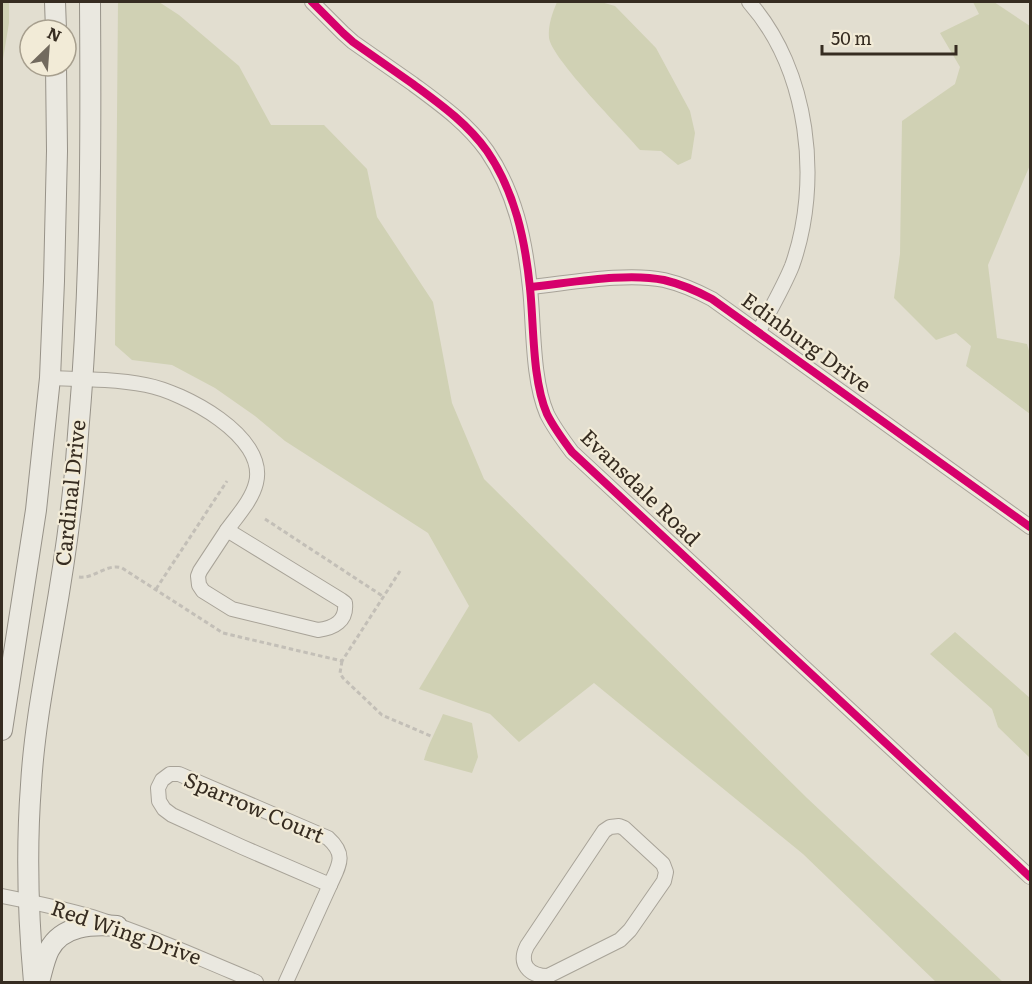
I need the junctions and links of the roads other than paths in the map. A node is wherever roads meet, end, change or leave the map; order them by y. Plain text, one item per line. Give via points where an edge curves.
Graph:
1 (55, 2) edge
2 (90, 2) edge
3 (312, 2) edge
4 (750, 2) edge
5 (56, 18) edge
6 (56, 78) edge
7 (530, 287) junction
8 (759, 331) junction
9 (50, 378) junction
10 (83, 379) junction
11 (1030, 527) edge
12 (227, 530) junction
13 (2, 730) edge
14 (1030, 877) edge
15 (330, 885) junction
16 (2, 896) edge
17 (28, 901) junction
18 (117, 926) junction
19 (531, 978) edge
20 (34, 982) edge
21 (39, 982) edge
22 (256, 982) edge
23 (286, 982) edge

1 - 5 main road
2 - 10 main road, Cardinal Drive via 89,249
3 - 7 street, Evansdale Road via 353,42 448,110 486,150 512,199 521,228
4 - 8 street via 772,34 796,88 807,155 798,244 784,284
6 - 9 main road, Cardinal Drive
7 - 8 street, Edinburg Drive via 638,277 663,280 712,299
7 - 14 street, Evansdale Road via 540,390 547,412 572,452
8 - 11 street, Edinburg Drive
9 - 10 street
9 - 13 main road, Cardinal Drive via 36,510
10 - 12 street via 161,389 195,404 240,436 256,464 256,484
10 - 17 main road, Cardinal Drive via 58,602 37,722
12 - 12 street via 345,603 340,621 329,629 318,630 243,613 203,591 198,576
15 - 15 street, Sparrow Court via 341,862 340,852 328,838 179,774 162,780 159,801 172,815
15 - 23 street, Sparrow Court
16 - 17 street, Red Wing Drive
17 - 18 street, Red Wing Drive
17 - 20 main road, Cardinal Drive
18 - 21 main road via 80,927 57,939 46,955
18 - 22 street, Red Wing Drive
19 - 19 street via 524,960 527,946 604,831 610,827 624,828 663,864 664,881 620,940 548,976

